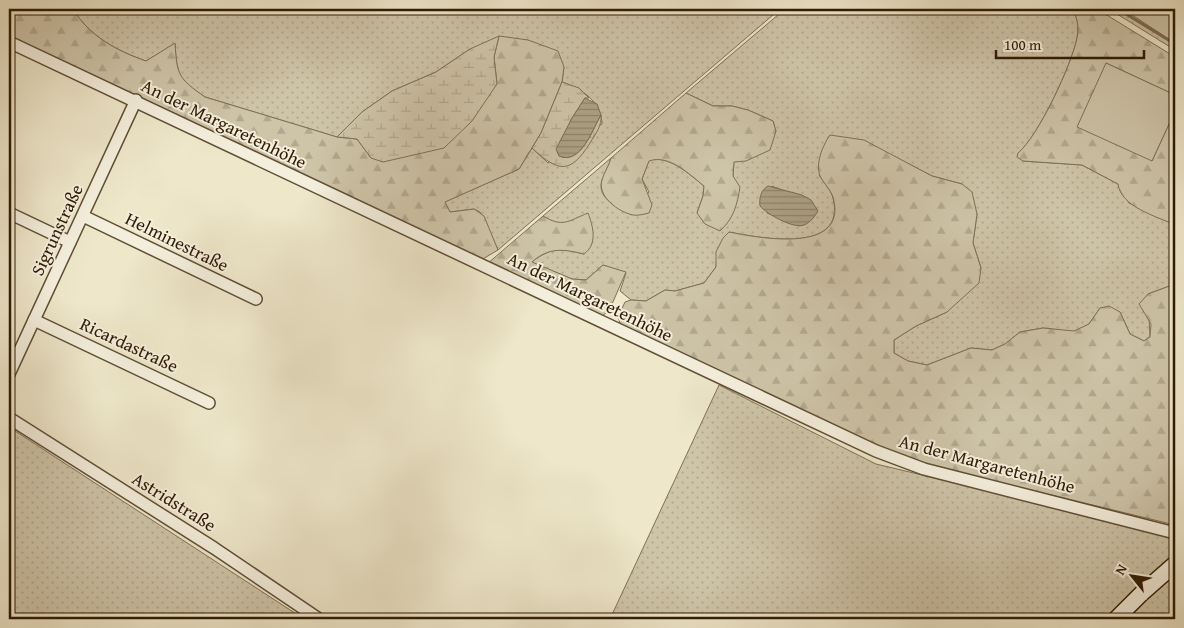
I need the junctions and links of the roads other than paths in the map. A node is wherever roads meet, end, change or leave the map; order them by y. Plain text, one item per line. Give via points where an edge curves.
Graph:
1 (9, 42) edge
2 (136, 100) junction
3 (9, 213) edge
4 (83, 216) junction
5 (70, 242) junction
6 (256, 299) dead end
7 (34, 320) junction
8 (9, 374) edge
9 (209, 403) dead end
10 (9, 418) edge
11 (1175, 533) edge
12 (1175, 564) edge
13 (318, 619) edge
14 (1116, 619) edge

1 - 2 street, An der Margaretenhöhe
2 - 4 street, Sigrunstraße
2 - 11 street, An der Margaretenhöhe via 309,185 876,451 924,469
3 - 5 street
4 - 5 street, Sigrunstraße
4 - 6 street, Helminestraße
5 - 7 street, Sigrunstraße
7 - 8 street, Sigrunstraße
7 - 9 street, Ricardastraße
10 - 13 street, Astridstraße via 214,548
12 - 14 main road

